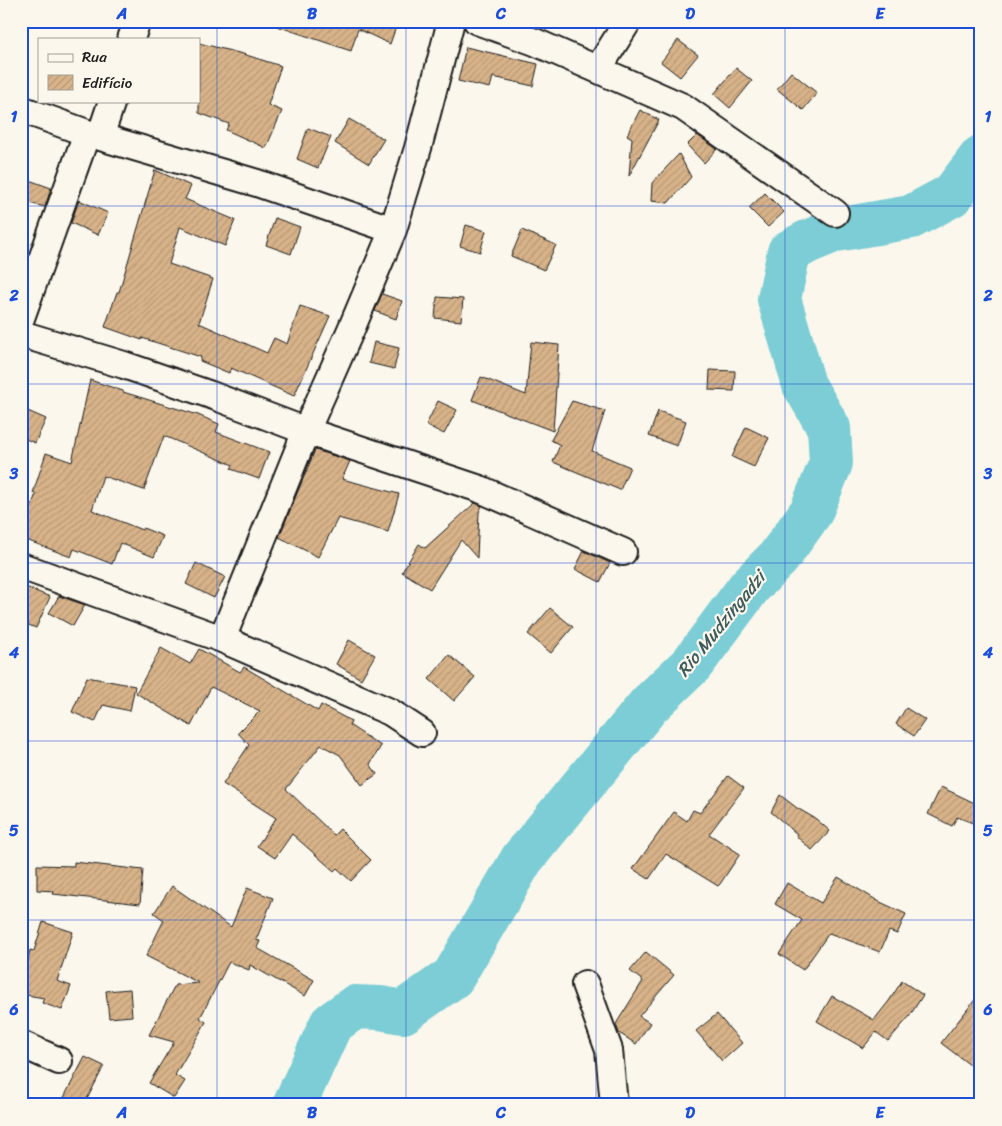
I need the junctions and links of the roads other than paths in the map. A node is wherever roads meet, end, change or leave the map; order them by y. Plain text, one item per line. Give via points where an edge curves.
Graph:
1 (137, 21) edge
2 (451, 21) edge
3 (477, 21) edge
4 (628, 21) edge
5 (131, 38) edge
6 (598, 69) junction
7 (111, 102) edge
8 (21, 109) edge
9 (94, 135) junction
10 (835, 213) dead end
11 (393, 230) junction
12 (21, 318) edge
13 (21, 334) edge
14 (306, 431) junction
15 (623, 552) dead end
16 (21, 566) edge
17 (222, 638) junction
18 (422, 733) dead end
19 (585, 984) dead end
20 (21, 1044) edge
21 (59, 1061) dead end
22 (614, 1105) edge

1 - 5 street
2 - 11 street
3 - 6 street
4 - 6 street
6 - 10 street via 683,107
7 - 9 street
8 - 9 street
9 - 11 street via 257,183
9 - 12 street
11 - 14 street
13 - 14 street via 142,371
14 - 15 street via 480,489
14 - 17 street
16 - 17 street
17 - 18 street via 390,712
19 - 22 street via 609,1050
20 - 21 street

